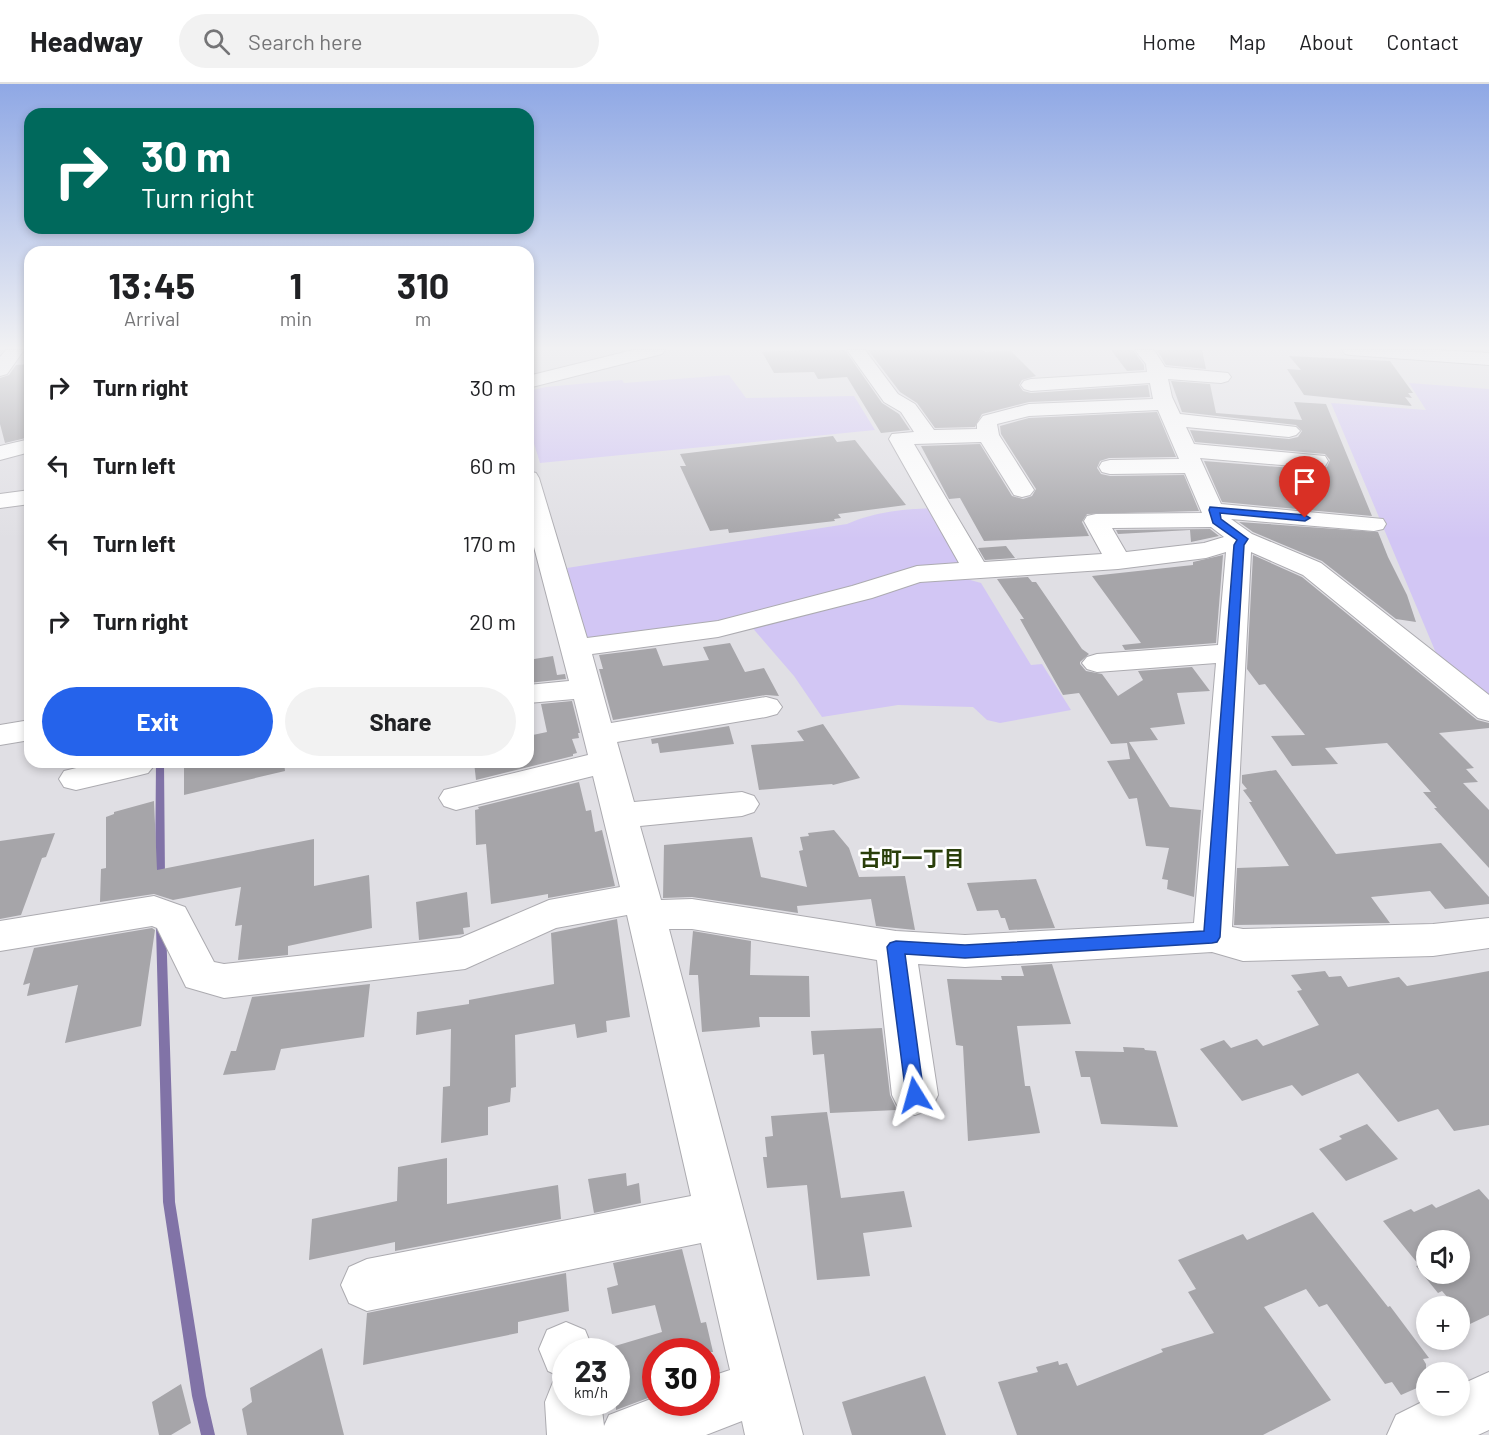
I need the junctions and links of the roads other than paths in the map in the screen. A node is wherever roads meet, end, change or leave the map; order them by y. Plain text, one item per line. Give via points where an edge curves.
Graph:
1 (912, 413) edge
2 (1017, 413) edge
3 (1170, 413) edge
4 (1179, 413) edge
5 (988, 435) junction
6 (928, 436) junction
7 (24, 447) edge
8 (0, 453) edge
9 (1191, 458) junction
10 (1110, 467) dead end
11 (1022, 490) dead end
12 (24, 498) edge
13 (0, 501) edge
14 (534, 501) edge
15 (1215, 515) junction
16 (1374, 525) dead end
17 (1242, 539) junction
18 (1118, 561) junction
19 (976, 571) junction
20 (556, 585) junction
21 (534, 588) edge
22 (576, 648) junction
23 (1231, 653) junction
24 (1097, 663) dead end
25 (586, 688) junction
26 (534, 693) edge
27 (766, 707) dead end
28 (1489, 711) edge
29 (24, 731) edge
30 (0, 735) edge
31 (603, 748) junction
32 (122, 768) edge
33 (76, 778) dead end
34 (456, 798) dead end
35 (742, 804) dead end
36 (620, 816) junction
37 (643, 906) junction
38 (1489, 933) edge
39 (0, 936) edge
40 (1212, 937) junction
41 (896, 947) junction
42 (915, 1095) dead end
43 (720, 1215) junction
44 (367, 1285) dead end
45 (1489, 1400) edge
46 (768, 1411) edge
47 (574, 1416) edge
48 (576, 1435) edge
49 (629, 1435) edge
50 (1416, 1435) edge

1 - 6 street
2 - 5 street via 990,420
3 - 9 street
4 - 9 street via 1287,424 1309,460
5 - 6 street
5 - 11 street
6 - 19 street via 900,440
7 - 8 street
9 - 10 street
9 - 15 street
12 - 13 street
14 - 20 street
15 - 16 street
15 - 17 street
15 - 18 street via 1094,517
17 - 18 street via 1206,550
17 - 23 street
17 - 28 street via 1312,569
18 - 19 street
19 - 22 street via 917,574 718,629
20 - 21 street
20 - 22 street
22 - 25 street
23 - 24 street
23 - 40 street
25 - 26 street
25 - 31 street
27 - 31 street
29 - 30 street
31 - 34 street
31 - 36 street
32 - 33 street
35 - 36 street
36 - 37 street
37 - 39 street via 549,915 465,953 224,981 200,975 163,915
37 - 41 street
37 - 43 street
38 - 40 street via 1433,940 1243,945
40 - 41 street via 965,951
41 - 42 street
43 - 44 street
43 - 46 street
45 - 50 street
46 - 49 street
47 - 48 street

